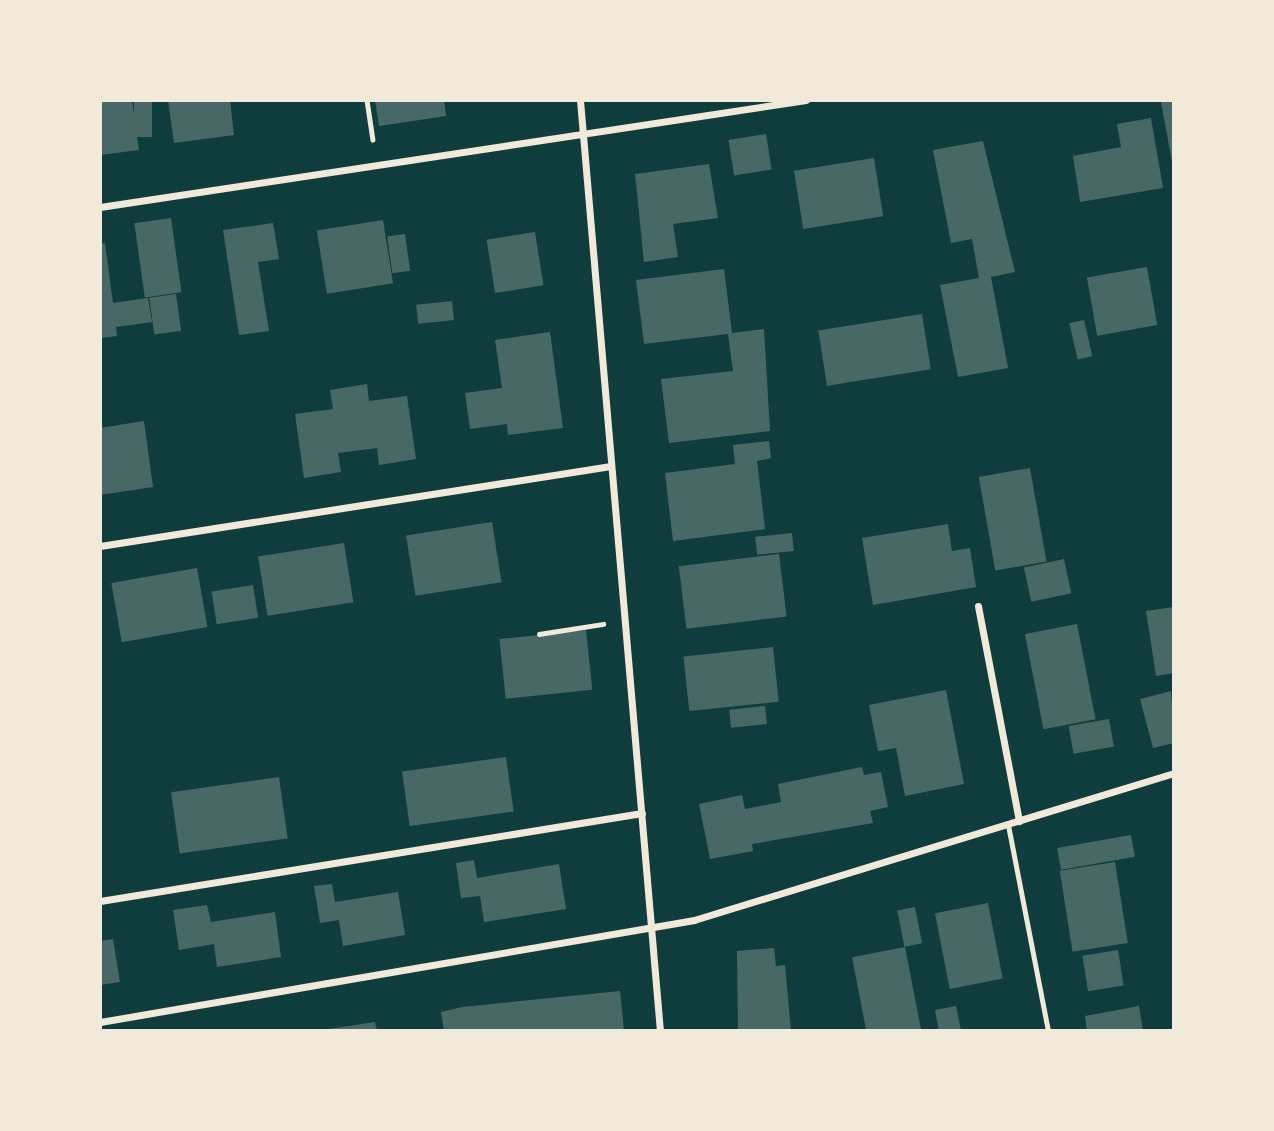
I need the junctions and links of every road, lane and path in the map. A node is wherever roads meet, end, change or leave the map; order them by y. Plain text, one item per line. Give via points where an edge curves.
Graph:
1 (367, 100) edge
2 (580, 100) edge
3 (806, 100) edge
4 (584, 134) junction
5 (377, 165) junction
6 (100, 207) edge
7 (611, 466) junction
8 (100, 547) edge
9 (978, 606) dead end
10 (624, 622) junction
11 (539, 634) dead end
12 (1174, 773) edge
13 (642, 813) junction
14 (1020, 821) junction
15 (1008, 825) junction
16 (100, 901) edge
17 (651, 927) junction
18 (100, 1022) edge
19 (660, 1031) edge
20 (1048, 1031) edge

1 - 5 path
2 - 4 street
3 - 4 street
4 - 5 street
4 - 7 street
5 - 6 street
7 - 8 street
7 - 10 street
9 - 14 street
10 - 11 path
10 - 13 street
12 - 14 street
13 - 16 street
13 - 17 street
14 - 15 street
15 - 17 street via 694,920
15 - 20 lane
17 - 18 street
17 - 19 street

